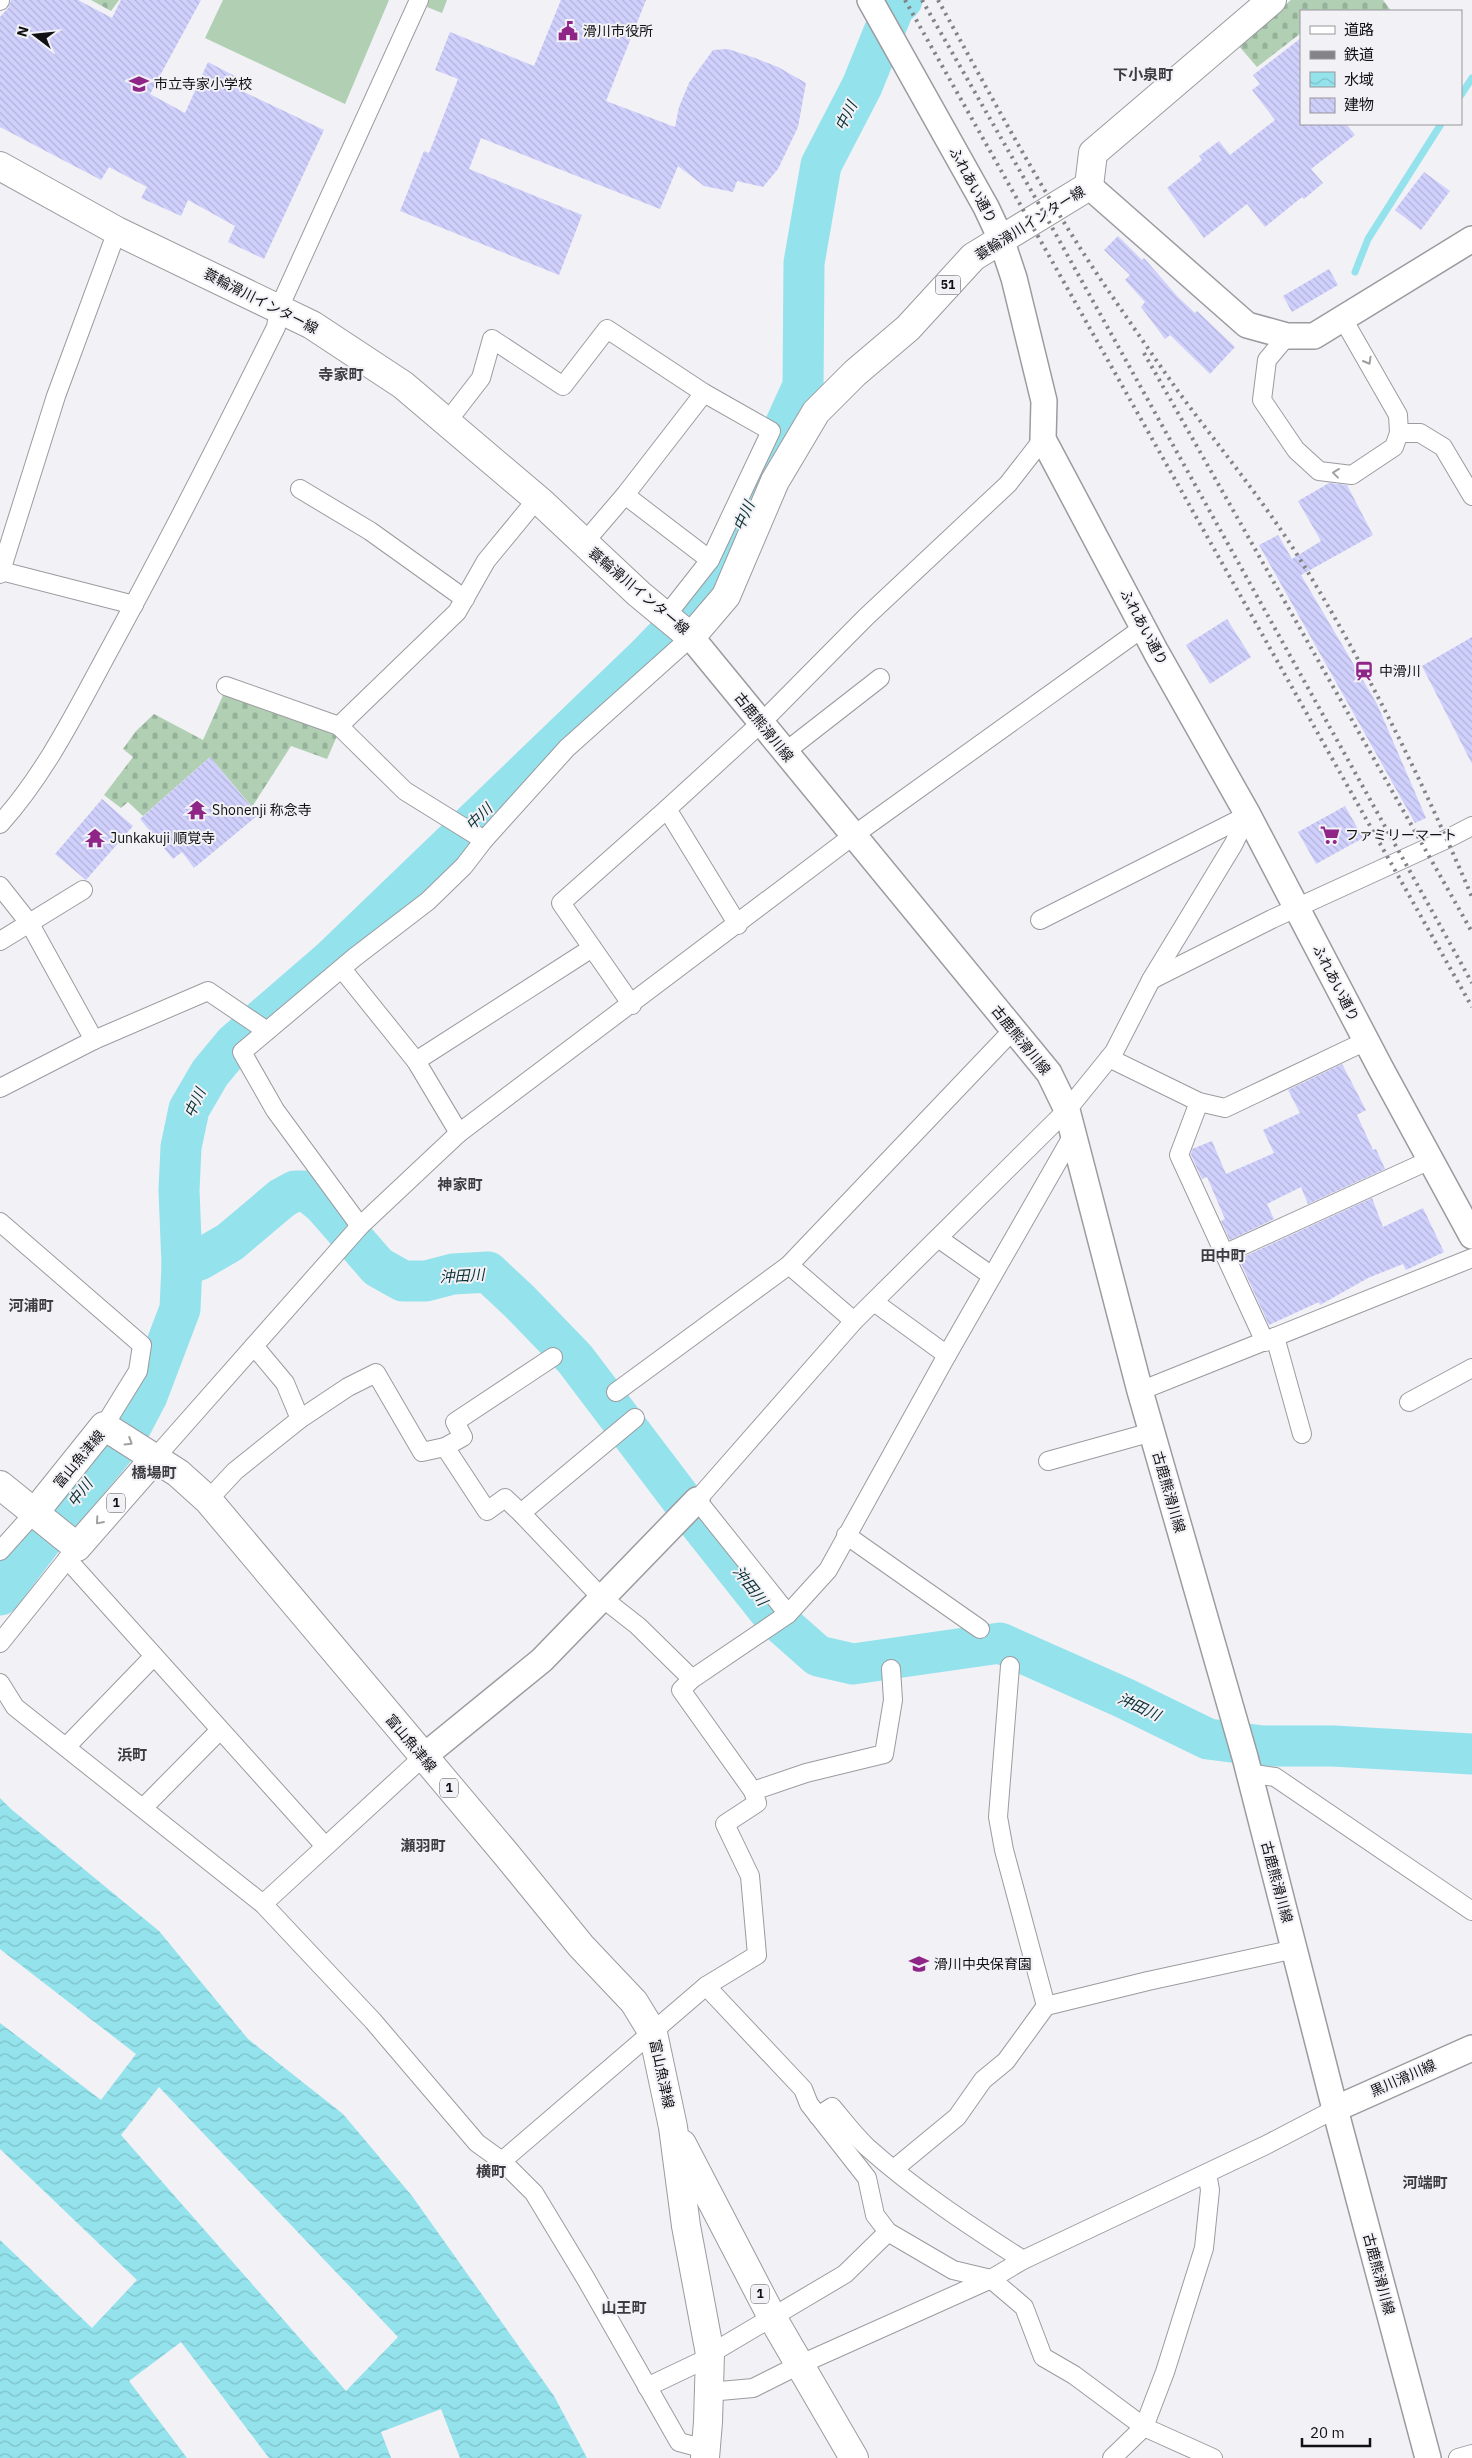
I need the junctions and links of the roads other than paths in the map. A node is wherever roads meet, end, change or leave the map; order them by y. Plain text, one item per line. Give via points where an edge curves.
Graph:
1 (420, 0) edge
2 (1268, 1) edge
3 (873, 4) edge
4 (0, 166) edge
5 (1089, 186) junction
6 (117, 231) junction
7 (1001, 238) junction
8 (1472, 239) edge
9 (279, 308) junction
10 (1343, 318) junction
11 (1287, 336) junction
12 (704, 393) junction
13 (447, 422) junction
14 (1399, 433) junction
15 (1043, 439) junction
16 (300, 489) dead end
17 (625, 495) junction
18 (1472, 496) edge
19 (537, 499) junction
20 (583, 544) junction
21 (710, 560) junction
22 (1, 572) edge
23 (465, 598) junction
24 (134, 605) junction
25 (666, 616) junction
26 (1144, 627) junction
27 (692, 637) junction
28 (880, 678) dead end
29 (226, 686) dead end
30 (761, 723) junction
31 (339, 726) junction
32 (785, 752) junction
33 (666, 809) junction
34 (1248, 815) junction
35 (0, 824) edge
36 (1472, 826) edge
37 (854, 836) junction
38 (484, 840) junction
39 (0, 886) edge
40 (83, 890) dead end
41 (1297, 908) junction
42 (1040, 920) dead end
43 (30, 924) junction
44 (738, 925) junction
45 (0, 942) edge
46 (592, 948) junction
47 (342, 969) junction
48 (1151, 980) junction
49 (632, 1005) junction
50 (1014, 1030) junction
51 (267, 1031) junction
52 (94, 1040) junction
53 (1366, 1041) junction
54 (1109, 1058) junction
55 (416, 1061) junction
56 (0, 1088) edge
57 (1199, 1102) junction
58 (1067, 1110) junction
59 (459, 1134) junction
60 (1073, 1135) junction
61 (1430, 1160) junction
62 (0, 1222) edge
63 (360, 1226) junction
64 (1472, 1236) edge
65 (938, 1238) junction
66 (1224, 1254) junction
67 (1472, 1258) edge
68 (789, 1265) junction
69 (992, 1276) junction
70 (874, 1302) junction
71 (854, 1321) junction
72 (1270, 1340) junction
73 (254, 1346) junction
74 (947, 1356) junction
75 (553, 1357) dead end
76 (1472, 1368) edge
77 (1140, 1391) junction
78 (616, 1392) dead end
79 (1409, 1402) dead end
80 (635, 1418) dead end
81 (300, 1419) junction
82 (104, 1426) junction
83 (1152, 1432) junction
84 (1302, 1434) dead end
85 (445, 1447) junction
86 (155, 1458) junction
87 (1048, 1461) dead end
88 (0, 1485) edge
89 (208, 1500) junction
90 (697, 1500) junction
91 (35, 1512) junction
92 (520, 1513) junction
93 (846, 1536) junction
94 (0, 1552) edge
95 (72, 1553) junction
96 (602, 1597) junction
97 (788, 1614) junction
98 (980, 1628) dead end
99 (0, 1643) edge
100 (154, 1656) junction
101 (1010, 1666) dead end
102 (891, 1669) dead end
103 (692, 1679) junction
104 (0, 1682) edge
105 (220, 1730) junction
106 (66, 1747) junction
107 (422, 1757) junction
108 (1246, 1765) junction
109 (753, 1791) junction
110 (143, 1808) junction
111 (325, 1846) junction
112 (264, 1904) junction
113 (1472, 1911) edge
114 (1295, 1949) junction
115 (706, 1986) junction
116 (1046, 2006) junction
117 (653, 2033) junction
118 (1472, 2048) edge
119 (1334, 2109) junction
120 (818, 2116) junction
121 (673, 2127) junction
122 (502, 2161) junction
123 (894, 2169) junction
124 (1207, 2173) junction
125 (888, 2232) junction
126 (1023, 2260) junction
127 (991, 2279) junction
128 (772, 2317) junction
129 (710, 2356) junction
130 (799, 2365) junction
131 (647, 2387) junction
132 (709, 2392) junction
133 (1144, 2427) junction
134 (705, 2454) edge
135 (1472, 2454) edge
136 (854, 2458) edge
137 (1112, 2458) edge
138 (1213, 2458) edge
139 (1428, 2458) edge
140 (1458, 2458) edge

1 - 9 street
2 - 5 main road, 蓑輪滑川インター線 via 1093,153
3 - 7 street, ふれあい通り
4 - 6 main road, 蓑輪滑川インター線
5 - 7 main road, 蓑輪滑川インター線 / 51
5 - 11 street via 1247,325
6 - 9 main road, 蓑輪滑川インター線
6 - 22 street via 56,396
7 - 15 street, ふれあい通り via 1044,401
7 - 27 main road, 蓑輪滑川インター線 / 51 via 973,257 908,328 816,412 775,481 726,596
8 - 10 street
9 - 13 main road, 蓑輪滑川インター線 via 312,325 403,385
9 - 24 street via 276,327
10 - 11 street via 1314,336
10 -> 14 street via 1398,415
14 -> 11 street via 1394,447 1352,475 1319,471 1296,450 1262,400 1267,360
12 - 13 street via 607,329 563,386 492,339 481,378
12 - 17 street
12 - 21 street via 771,431
13 - 19 main road, 蓑輪滑川インター線
14 - 18 street via 1420,433 1443,448
15 - 26 street, ふれあい通り
15 - 30 street via 1008,484 866,617
16 - 23 street via 370,532
17 - 20 street
17 - 21 street
19 - 20 main road, 蓑輪滑川インター線
19 - 23 street via 486,561
20 - 25 main road, 蓑輪滑川インター線
21 - 25 street
22 - 24 street
23 - 31 street via 457,612
24 - 35 street via 61,738 20,802
25 - 27 main road, 蓑輪滑川インター線
26 - 34 street, ふれあい通り
26 - 37 street
27 - 30 street, 古鹿熊滑川線
27 - 38 street via 568,748
28 - 32 street
29 - 31 street
30 - 32 street, 古鹿熊滑川線
30 - 33 street
31 - 38 street via 405,791
32 - 37 street, 古鹿熊滑川線
33 - 44 street
33 - 46 street via 561,903
34 - 41 street, ふれあい通り
34 - 42 street
34 - 48 street
36 - 41 street
37 - 44 street
37 - 50 street, 古鹿熊滑川線
38 - 47 street via 464,866 428,901
39 - 43 street
40 - 43 street
41 - 48 street
41 - 53 street, ふれあい通り
43 - 45 street
43 - 52 street
44 - 49 street
46 - 49 street
46 - 55 street
47 - 51 street
47 - 55 street
48 - 54 street
49 - 59 street
50 - 58 street, 古鹿熊滑川線 via 1049,1073
50 - 68 street
51 - 52 street via 208,990
51 - 63 street via 242,1052 274,1110
52 - 56 street
53 - 57 street via 1225,1108
53 - 61 street, ふれあい通り
54 - 57 street
54 - 58 street
55 - 59 street
57 - 66 street via 1179,1155
58 - 60 street, 古鹿熊滑川線
58 - 65 street
59 - 63 street
60 - 69 street
60 - 77 street, 古鹿熊滑川線
61 - 64 street, ふれあい通り
61 - 66 street
62 - 82 street via 142,1345 138,1371
63 - 73 street
65 - 69 street
65 - 70 street
66 - 72 street
67 - 72 street
68 - 71 street
68 - 78 street
69 - 74 street
70 - 71 street
70 - 74 street
71 - 90 street
72 - 77 street
72 - 84 street
73 - 81 street via 285,1383
73 - 86 street
74 - 93 street
75 - 85 street via 456,1422 463,1437
76 - 79 street
77 - 83 street, 古鹿熊滑川線
80 - 92 street
81 - 85 street via 348,1387 376,1373 422,1452
81 - 89 street via 235,1471
82 -> 86 main road, 富山魚津線 / 1
82 - 91 main road, 富山魚津線
83 - 87 street
83 - 108 street, 古鹿熊滑川線
85 - 92 street via 487,1511 504,1498
86 - 89 main road, 富山魚津線 / 1 via 178,1473
86 -> 95 main road, 1
88 - 91 main road
89 - 107 main road, 富山魚津線 / 1
90 - 96 street
90 - 97 street
91 - 94 street
91 - 95 main road
92 - 96 street
93 - 97 street via 828,1570
93 - 98 street
95 - 99 street
95 - 100 street
96 - 103 street via 638,1626
96 - 107 street via 542,1660
97 - 103 street
100 - 105 street
100 - 106 street
101 - 116 street via 998,1817
102 - 109 street via 893,1700 884,1754 806,1773
103 - 109 street via 680,1690
104 - 106 street via 15,1707
105 - 110 street
105 - 111 street
106 - 110 street
107 - 111 street
107 - 117 main road, 富山魚津線 / 1 via 581,1946 634,2002
108 - 113 street via 1275,1777
108 - 114 street, 古鹿熊滑川線
109 - 115 street via 757,1803 725,1824 750,1876 757,1955
110 - 112 street
111 - 112 street
112 - 122 street via 373,2021 477,2143
114 - 116 street
114 - 119 street, 古鹿熊滑川線
115 - 117 street
115 - 120 street via 803,2089
116 - 123 street via 1006,2061 983,2080 957,2117
117 - 121 main road, 富山魚津線 / 1
117 - 122 street
118 - 119 street, 黒川滑川線
119 - 124 street
119 - 139 street, 古鹿熊滑川線
120 - 123 street via 832,2107 866,2146
120 - 125 street via 867,2178 875,2215
121 - 128 main road, 富山魚津線 / 1
121 - 129 main road, 富山魚津線 / 1 via 686,2226
122 - 131 street via 534,2193
123 - 126 street via 974,2229
124 - 126 street
124 - 133 street via 1210,2190 1204,2248 1168,2364
125 - 127 street via 953,2270
125 - 128 street via 845,2274
126 - 127 street
127 - 130 street
127 - 133 street via 1024,2307 1043,2357 1074,2375
128 - 129 street
128 - 130 main road, 富山魚津線 / 1
129 - 131 street
129 - 132 main road, 富山魚津線 / 1
130 - 132 street via 753,2388
130 - 136 main road, 富山魚津線 / 1
131 - 134 street via 679,2442
132 - 134 main road, 富山魚津線 / 1
133 - 137 street
133 - 138 street
135 - 140 street

